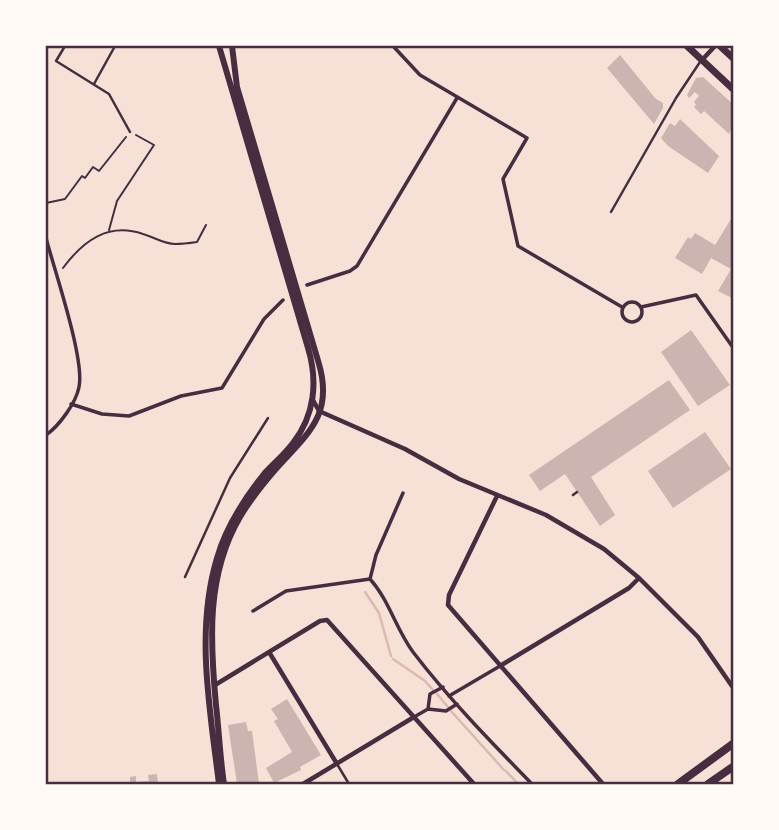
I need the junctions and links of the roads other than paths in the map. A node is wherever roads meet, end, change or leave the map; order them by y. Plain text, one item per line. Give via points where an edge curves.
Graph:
1 (57, 46) edge
2 (115, 46) edge
3 (219, 46) edge
4 (232, 46) edge
5 (393, 46) edge
6 (688, 46) edge
7 (717, 46) edge
8 (64, 47) edge
9 (733, 59) edge
10 (702, 60) junction
11 (94, 84) junction
12 (733, 90) edge
13 (457, 98) junction
14 (130, 132) road end
15 (611, 212) dead end
16 (46, 238) edge
17 (307, 285) dead end
18 (283, 300) dead end
19 (641, 306) junction
20 (622, 307) junction
21 (733, 349) edge
22 (312, 399) junction
23 (71, 404) junction
24 (320, 411) junction
25 (268, 418) dead end
26 (46, 435) edge
27 (403, 493) dead end
28 (497, 496) junction
29 (185, 577) dead end
30 (639, 578) junction
31 (370, 579) junction
32 (253, 611) dead end
33 (269, 652) junction
34 (500, 666) junction
35 (214, 686) junction
36 (443, 687) junction
37 (733, 689) edge
38 (449, 696) junction
39 (457, 704) junction
40 (428, 709) junction
41 (414, 717) junction
42 (733, 743) edge
43 (337, 764) junction
44 (733, 768) edge
45 (219, 785) edge
46 (224, 785) edge
47 (303, 785) edge
48 (349, 785) edge
49 (474, 785) edge
50 (532, 785) edge
51 (603, 785) edge
52 (678, 785) edge
53 (708, 785) edge

1 - 8 lane
2 - 11 lane
3 - 22 street via 313,366
4 - 24 street via 237,88 322,376
5 - 13 street via 420,75
6 - 10 main road
7 - 9 main road
7 - 10 street
8 - 11 lane via 56,61
10 - 12 main road
10 - 15 lane
11 - 14 lane via 109,94
13 - 17 street via 357,266
13 - 20 street via 527,138 503,179 519,246
16 - 23 street via 80,380
18 - 23 street via 264,320 219,389 181,396 129,416 102,414
19 - 20 street via 631,301
19 - 20 street via 641,317 632,322 623,317
19 - 21 street via 696,295
22 - 24 street
22 - 45 street via 296,439 238,511 214,571 206,644
23 - 26 street
24 - 28 street
24 - 35 street via 306,437 253,497 226,546 212,605
25 - 29 lane via 230,478
27 - 31 street
28 - 30 street via 577,532
28 - 34 street via 447,599
30 - 34 street
30 - 37 street via 698,637
31 - 32 street via 286,591
31 - 36 street via 379,587 412,651
33 - 35 street
33 - 41 street via 320,621 329,621
33 - 43 street
34 - 38 street
34 - 51 street
35 - 46 street
36 - 38 street
36 - 40 street via 430,694
38 - 39 street
39 - 40 street via 446,711
39 - 50 street
40 - 41 street
41 - 43 street
41 - 49 street
42 - 52 main road
43 - 47 street
43 - 48 lane
44 - 53 main road

